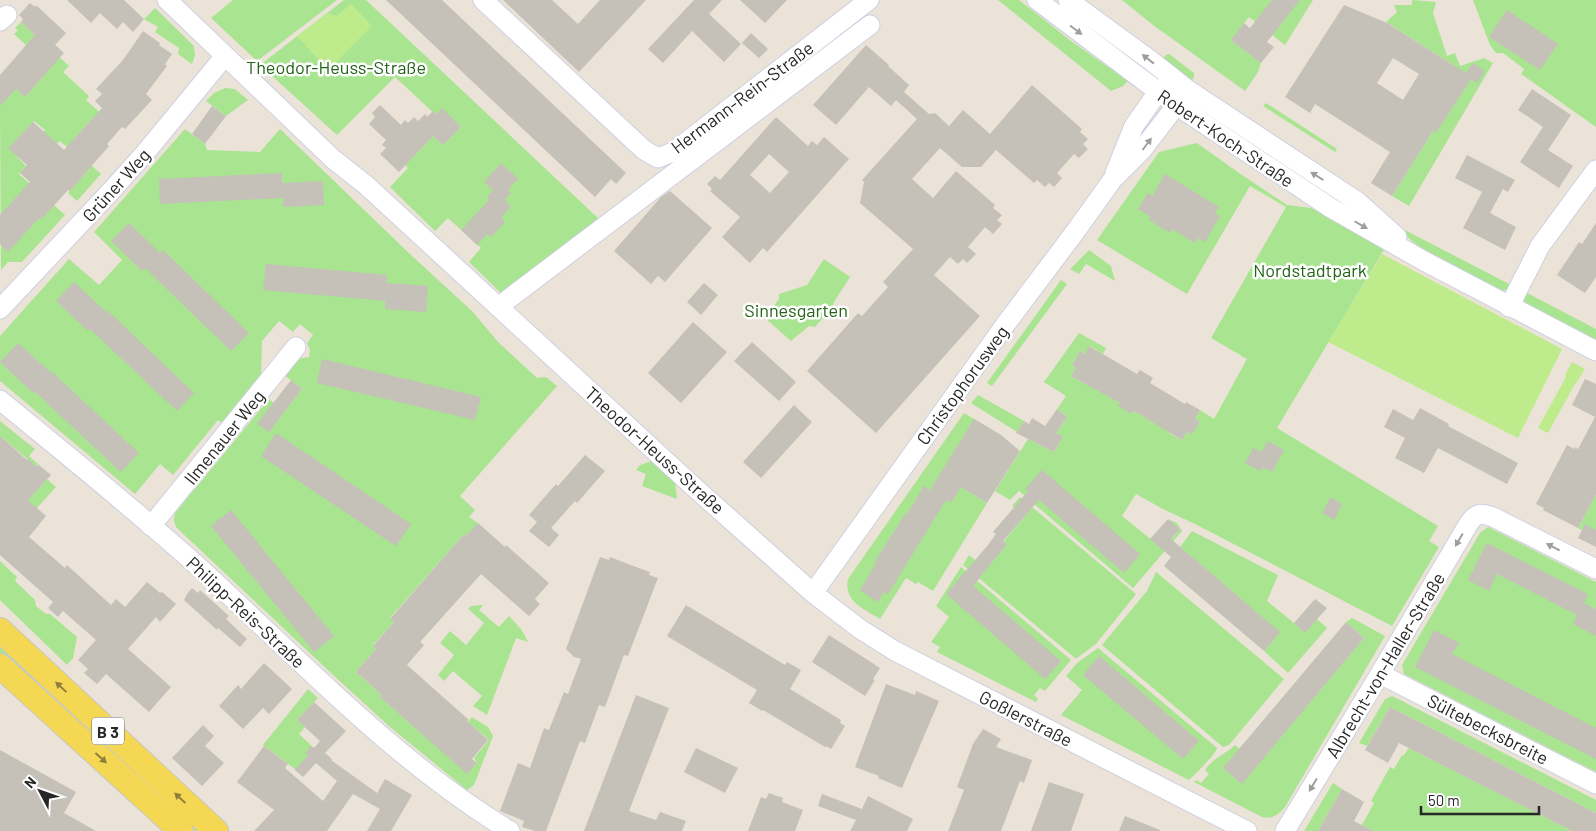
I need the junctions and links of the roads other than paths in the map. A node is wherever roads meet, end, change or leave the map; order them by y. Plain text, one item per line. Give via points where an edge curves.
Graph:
1 (167, 0) edge
2 (483, 0) edge
3 (1037, 0) edge
4 (1068, 0) edge
5 (862, 5) edge
6 (870, 25) dead end
7 (225, 56) junction
8 (1158, 92) junction
9 (1179, 92) junction
10 (1596, 170) edge
11 (1113, 178) junction
12 (6, 289) edge
13 (498, 307) junction
14 (1509, 307) junction
15 (0, 309) edge
16 (296, 347) dead end
17 (1596, 352) edge
18 (0, 400) edge
19 (151, 526) junction
20 (1596, 569) edge
21 (813, 593) junction
22 (0, 630) edge
23 (0, 666) edge
24 (1380, 674) junction
25 (1596, 784) edge
26 (181, 831) edge
27 (216, 831) edge
28 (510, 831) edge
29 (1247, 831) edge
30 (1285, 831) edge

1 - 7 street, Theodor-Heuss-Straße
2 - 5 street, Hermann-Rein-Straße via 644,150 658,158 674,152
3 -> 8 street, Robert-Koch-Straße
9 -> 4 street, Robert-Koch-Straße via 1150,60
6 - 13 street
7 - 12 street, Grüner Weg via 122,178
7 - 13 street, Theodor-Heuss-Straße
8 - 9 street, Robert-Koch-Straße
8 - 11 street, Christophorusweg via 1134,126
11 -> 9 street, Christophorusweg via 1142,150
9 - 14 street, Robert-Koch-Straße via 1331,208
10 - 14 street via 1540,246
11 - 21 street, Christophorusweg
12 - 15 street, Grüner Weg
13 - 21 street, Theodor-Heuss-Straße
14 - 17 street, Robert-Koch-Straße
16 - 19 street, Ilmenauer Weg
18 - 19 street, Philipp-Reis-Straße
19 - 28 street, Philipp-Reis-Straße via 376,731 443,786
20 -> 24 street, Albrecht-von-Haller-Straße via 1493,517 1475,515
21 - 29 street, Goßlerstraße via 895,651
27 -> 22 main road, B 3
23 -> 26 main road, B 3
24 - 25 street, Sültebecksbreite
24 -> 30 street, Albrecht-von-Haller-Straße

